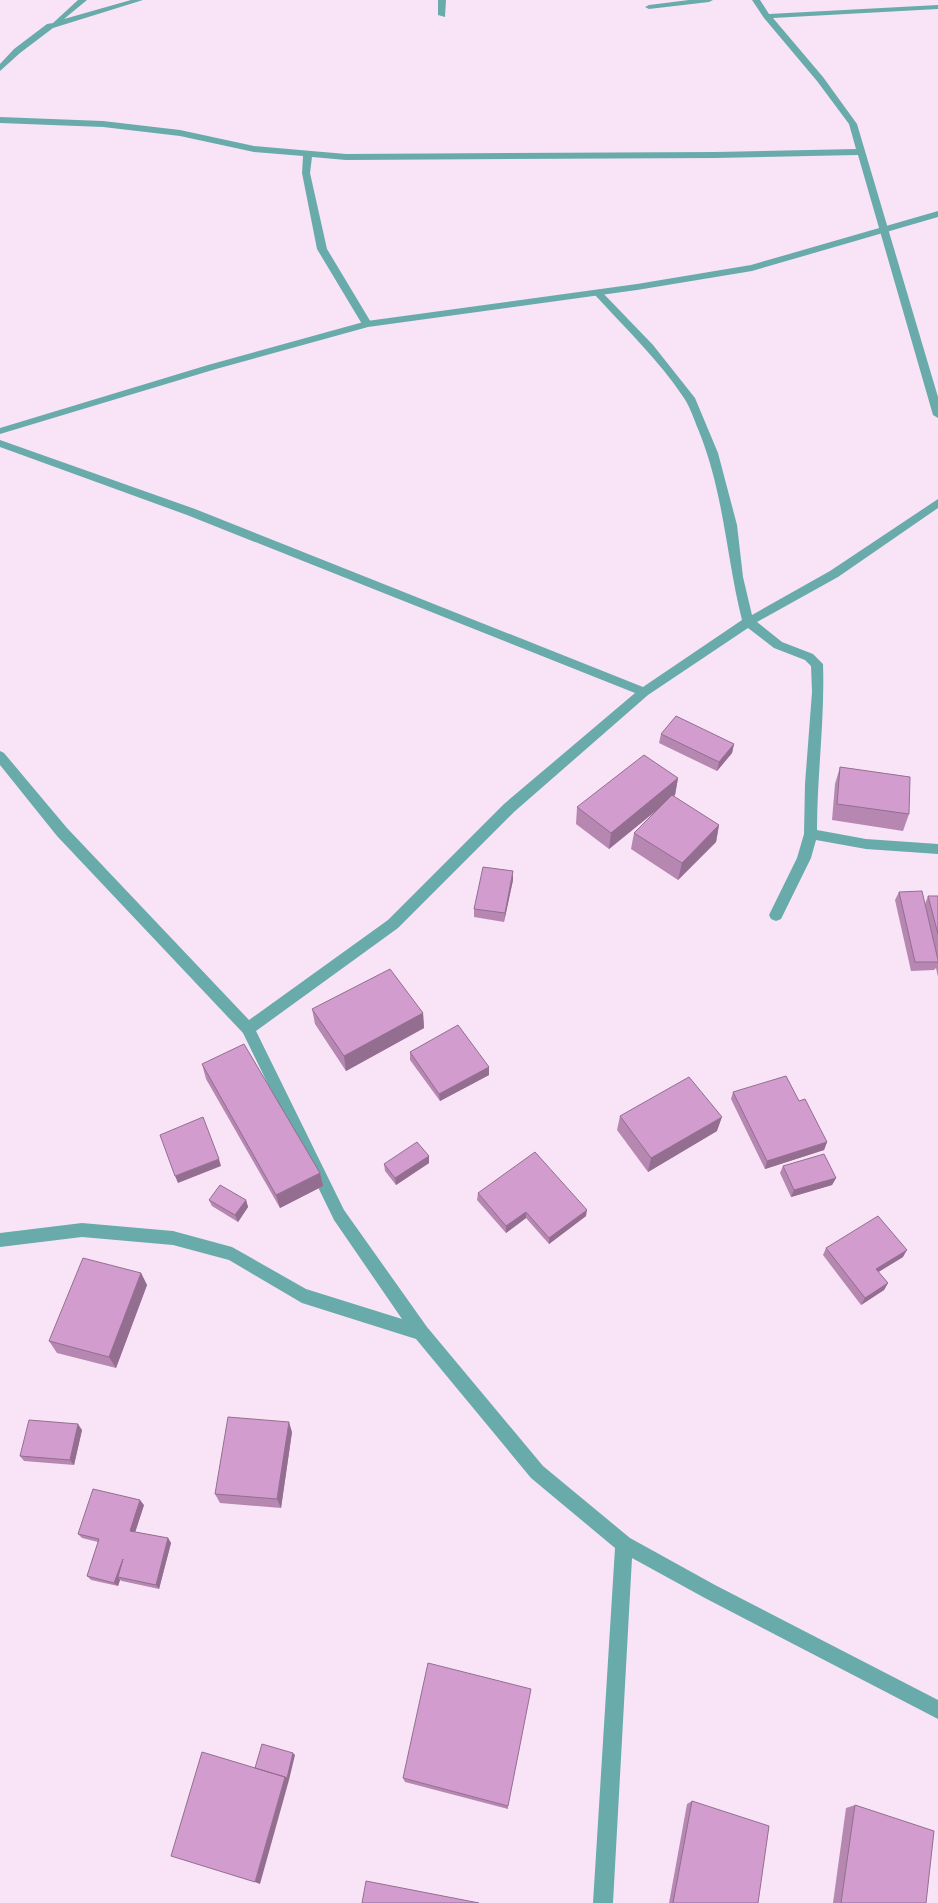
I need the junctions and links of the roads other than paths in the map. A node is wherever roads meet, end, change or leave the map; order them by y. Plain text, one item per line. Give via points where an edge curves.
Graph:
1 (82, 0) edge
2 (139, 0) edge
3 (442, 0) edge
4 (709, 0) edge
5 (756, 0) edge
6 (649, 7) dead end
7 (938, 7) edge
8 (442, 16) dead end
9 (767, 16) junction
10 (50, 26) junction
11 (0, 68) edge
12 (0, 120) edge
13 (861, 152) junction
14 (308, 154) junction
15 (938, 214) edge
16 (885, 229) junction
17 (598, 293) junction
18 (367, 324) junction
19 (938, 414) edge
20 (0, 431) edge
21 (0, 443) edge
22 (938, 503) edge
23 (748, 622) junction
24 (644, 692) junction
25 (0, 756) edge
26 (811, 834) junction
27 (938, 850) edge
28 (776, 915) dead end
29 (248, 1029) junction
30 (0, 1240) edge
31 (421, 1333) junction
32 (624, 1544) junction
33 (938, 1710) edge
34 (603, 1903) edge

1 - 10 street
2 - 10 street
3 - 8 street
4 - 6 street
5 - 9 street
7 - 9 street
9 - 13 street via 820,79 852,124
10 - 11 street
12 - 14 street via 102,124 180,133 254,149
13 - 14 street via 462,157
13 - 16 street
14 - 18 street via 306,173 322,249
15 - 16 street
16 - 17 street via 752,268
16 - 19 street
17 - 18 street
17 - 23 street via 649,347 690,398 713,453 729,516 737,577
18 - 20 street
21 - 24 street via 192,512
22 - 23 street via 834,574
23 - 24 street
23 - 26 street via 778,645 809,657 817,664
24 - 29 street via 508,808 393,924
25 - 29 street via 62,832
26 - 27 street via 866,844
26 - 28 street via 804,858
29 - 31 street via 340,1215
30 - 31 street via 82,1230 173,1238 232,1254 302,1294
31 - 32 street via 537,1472
32 - 33 street
32 - 34 street

